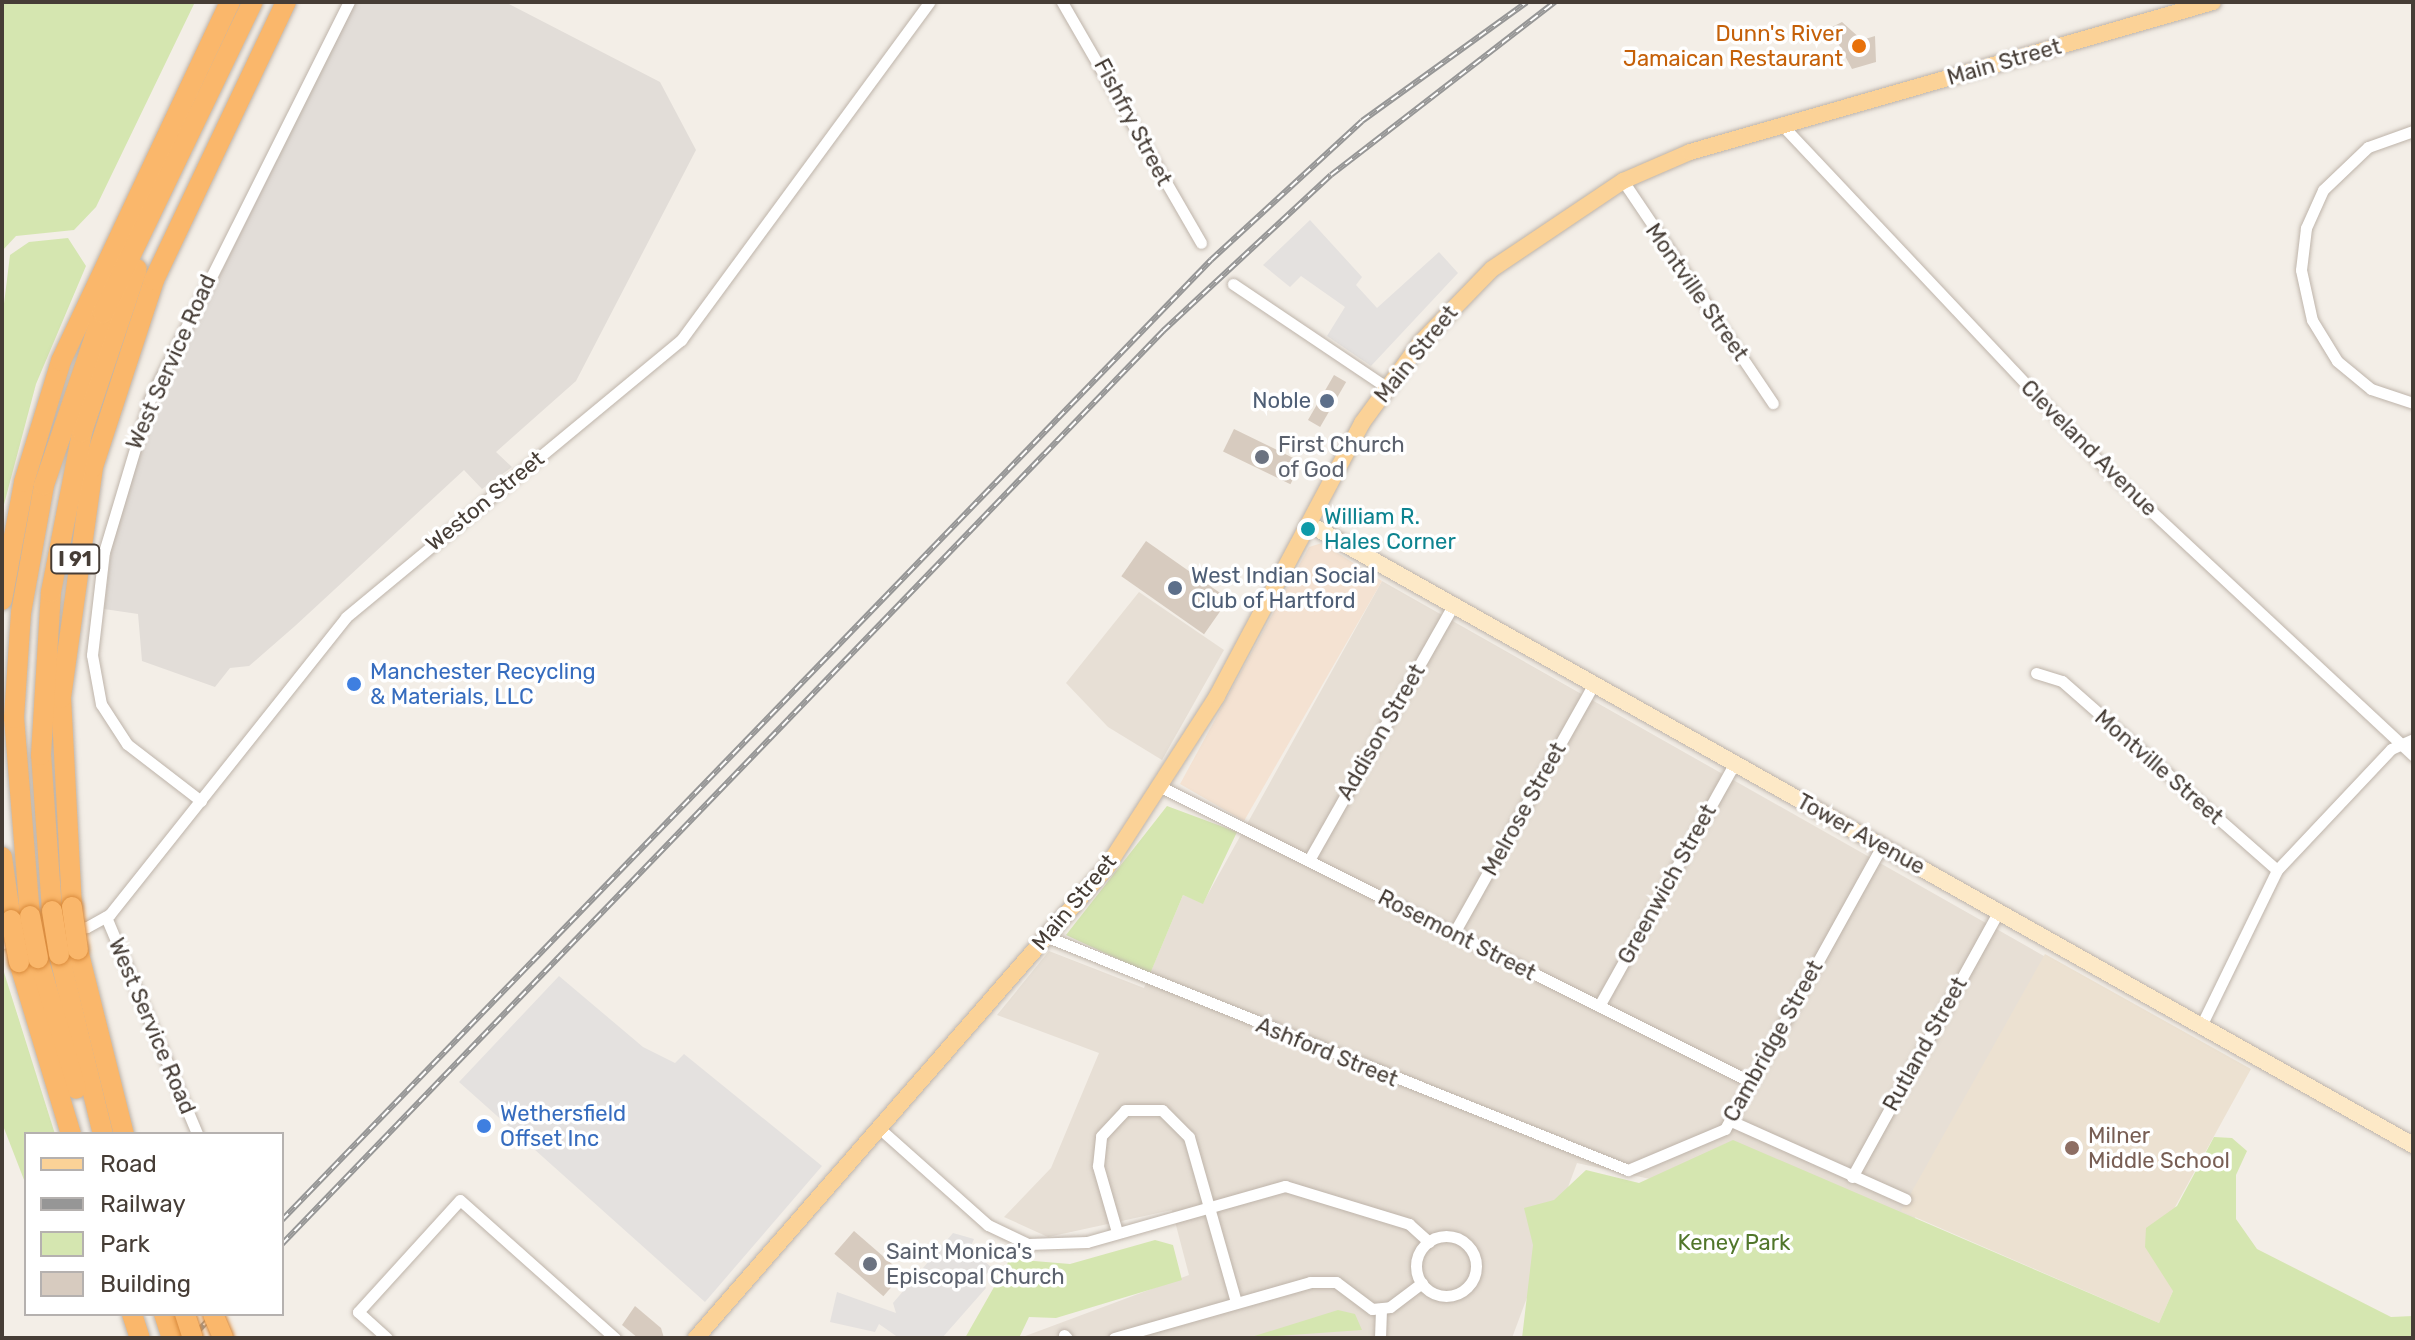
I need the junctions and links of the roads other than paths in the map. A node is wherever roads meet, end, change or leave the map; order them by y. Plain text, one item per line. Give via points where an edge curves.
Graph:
1 (230, 2) edge
2 (253, 2) edge
3 (265, 2) edge
4 (286, 2) edge
5 (349, 2) edge
6 (929, 2) edge
7 (1062, 2) edge
8 (2213, 2) edge
9 (1781, 124) junction
10 (2413, 131) edge
11 (1623, 181) junction
12 (1201, 243) dead end
13 (1233, 284) dead end
14 (1386, 387) junction
15 (1773, 403) dead end
16 (2413, 403) edge
17 (1309, 524) junction
18 (2, 600) edge
19 (1453, 605) junction
20 (2036, 673) dead end
21 (1594, 684) junction
22 (2407, 741) edge
23 (2413, 755) edge
24 (1735, 763) junction
25 (1163, 788) junction
26 (201, 801) junction
27 (1882, 846) junction
28 (2, 857) edge
29 (1309, 860) junction
30 (2277, 870) junction
31 (62, 909) junction
32 (1999, 911) junction
33 (106, 917) junction
34 (20, 918) junction
35 (1454, 933) junction
36 (1045, 936) junction
37 (2, 943) edge
38 (69, 952) junction
39 (29, 960) junction
40 (1599, 1006) junction
41 (2201, 1026) junction
42 (1751, 1082) junction
43 (110, 1088) junction
44 (1731, 1121) junction
45 (879, 1128) junction
46 (71, 1132) edge
47 (91, 1132) edge
48 (103, 1132) edge
49 (123, 1132) edge
50 (135, 1132) edge
51 (196, 1132) edge
52 (2413, 1145) edge
53 (1610, 1165) joint
54 (1852, 1177) junction
55 (1905, 1199) dead end
56 (1208, 1206) junction
57 (1117, 1232) junction
58 (1429, 1242) junction
59 (1422, 1283) junction
60 (1236, 1302) junction
61 (1381, 1309) junction
62 (132, 1316) edge
63 (186, 1316) edge
64 (214, 1316) edge
65 (158, 1322) edge
66 (138, 1338) edge
67 (172, 1338) edge
68 (193, 1338) edge
69 (223, 1338) edge
70 (387, 1338) edge
71 (615, 1338) edge
72 (696, 1338) edge
73 (1114, 1338) edge
74 (1380, 1338) edge

1 - 18 highway via 61,361 24,482
2 - 34 highway via 103,313 44,485 24,589 15,703
3 - 31 highway via 145,249 75,461 54,565 43,681 42,789
4 - 31 highway, I 91 via 154,280 93,467 61,698
5 - 26 street, West Service Road via 163,368 106,540 92,655 101,704 127,744
6 - 26 street, Weston Street via 691,330 353,610
7 - 12 street, Fishfry Street
8 - 9 main road, Main Street
9 - 11 main road, Main Street
9 - 22 street, Cleveland Avenue via 2105,468
10 - 16 street via 2368,147 2342,166 2314,207 2301,270 2312,320 2337,361 2371,389
11 - 14 main road, Main Street via 1492,269
11 - 15 street, Montville Street
13 - 14 street
14 - 17 main road, Main Street
17 - 19 main road, Tower Avenue
17 - 25 main road, Main Street
19 - 21 main road, Tower Avenue
19 - 29 street, Addison Street
20 - 30 street, Montville Street via 2062,681
21 - 24 main road, Tower Avenue
21 - 35 street, Melrose Street
22 - 23 street, Cleveland Avenue
22 - 30 street
24 - 27 main road, Tower Avenue
24 - 40 street, Greenwich Street
25 - 29 street, Rosemont Street
25 - 36 main road, Main Street
26 - 33 street, Weston Street
27 - 32 main road, Tower Avenue
27 - 42 street, Cambridge Street
28 - 34 highway
29 - 35 street, Rosemont Street
30 - 41 street
31 - 38 highway, I 91, bridge
32 - 41 main road, Tower Avenue
32 - 54 street, Rutland Street
33 - 37 street
33 - 51 street, West Service Road
34 - 39 highway, bridge
35 - 40 street, Rosemont Street
36 - 45 main road, Main Street
36 - 53 street, Ashford Street
38 - 43 highway, I 91
38 - 48 highway
39 - 46 highway
39 - 47 highway
40 - 42 street, Rosemont Street
41 - 52 main road, Tower Avenue
42 - 44 street, Cambridge Street
43 - 49 highway, I 91
43 - 50 highway
44 - 53 street, Cambridge Street via 1648,1166
44 - 54 street
45 - 57 street via 1007,1235 1053,1248
45 - 72 main road, Main Street
54 - 55 street
56 - 57 street
56 - 57 street via 1179,1121 1154,1107 1125,1110 1106,1126 1097,1154
56 - 58 street via 1301,1188 1409,1224
56 - 60 street
58 - 59 street via 1416,1263
58 - 59 street via 1449,1237 1467,1245 1475,1274 1454,1295 1433,1294
59 - 61 street
60 - 61 street via 1325,1279 1362,1306
60 - 73 street
61 - 74 street
62 - 66 highway
63 - 68 highway, bridge
64 - 69 highway, bridge
65 - 67 highway
70 - 71 street via 358,1312 460,1200

